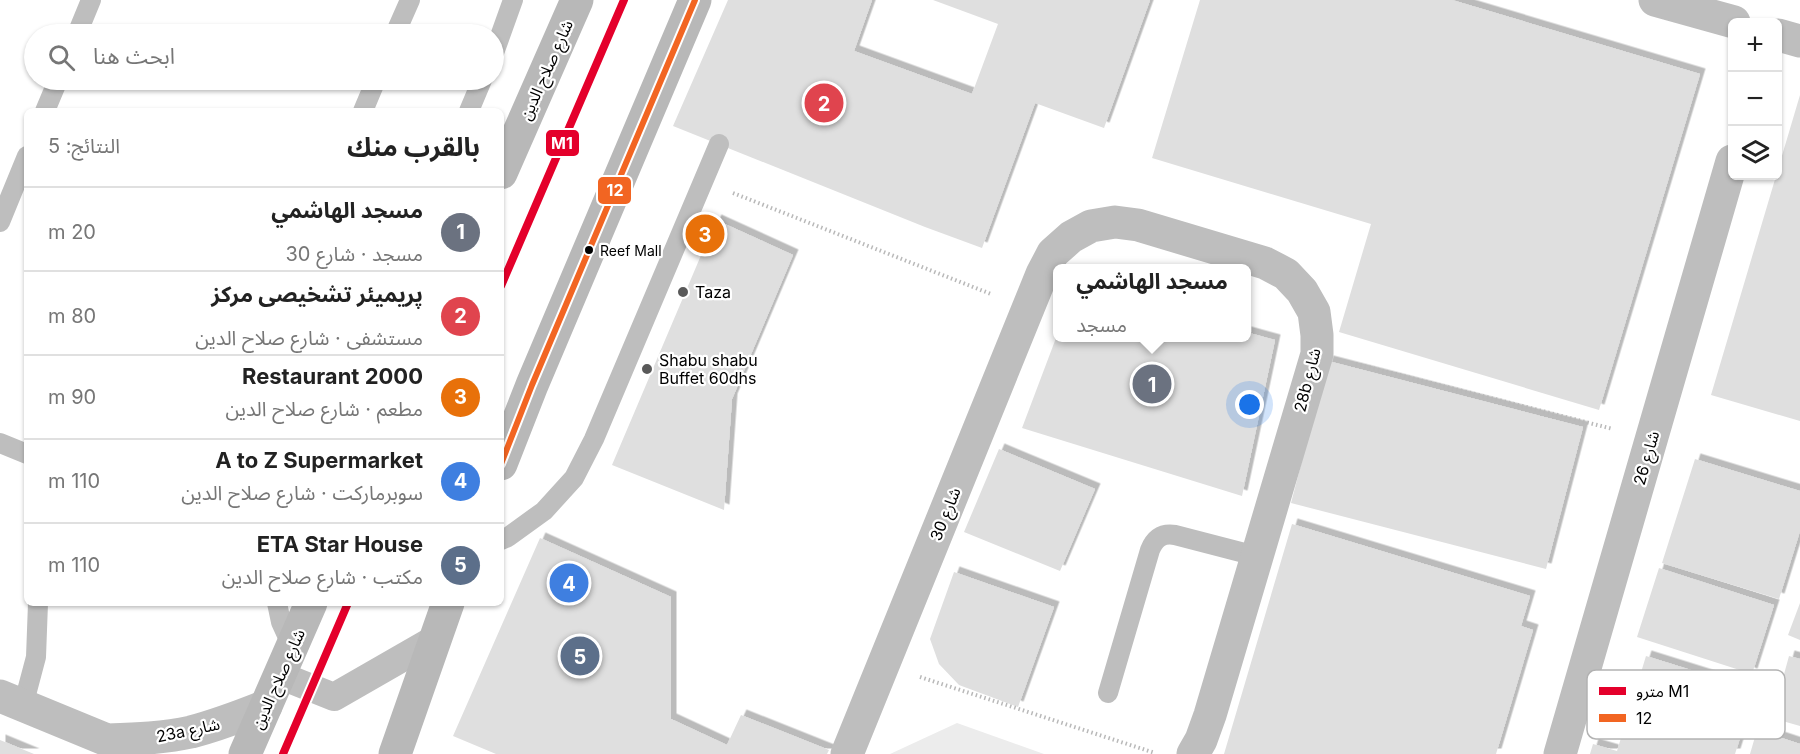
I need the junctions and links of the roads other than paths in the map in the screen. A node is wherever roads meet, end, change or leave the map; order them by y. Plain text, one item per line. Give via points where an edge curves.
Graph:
1 (91, 0) edge
2 (410, 0) edge
3 (513, 0) edge
4 (577, 0) edge
5 (695, 0) edge
6 (1655, 0) edge
7 (1728, 20) edge
8 (81, 24) edge
9 (399, 24) edge
10 (504, 25) edge
11 (1782, 36) edge
12 (1800, 41) edge
13 (54, 90) edge
14 (372, 90) edge
15 (478, 90) edge
16 (46, 108) edge
17 (364, 108) edge
18 (470, 108) edge
19 (719, 144) dead end
20 (24, 163) edge
21 (504, 166) edge
22 (1728, 176) edge
23 (0, 222) edge
24 (1042, 274) joint
25 (0, 443) edge
26 (24, 453) edge
27 (504, 456) edge
28 (504, 539) edge
29 (1256, 556) junction
30 (38, 606) edge
31 (278, 606) edge
32 (310, 606) edge
33 (447, 606) edge
34 (435, 639) junction
35 (292, 646) junction
36 (279, 675) junction
37 (1108, 693) dead end
38 (11, 701) edge
39 (266, 706) junction
40 (115, 747) edge
41 (245, 754) edge
42 (395, 754) edge
43 (847, 754) edge
44 (1193, 754) edge
45 (1560, 754) edge

1 - 8 lane
2 - 9 lane
3 - 10 lane
4 - 21 main road, شارع صلاح الدين
5 - 27 main road
6 - 7 street
11 - 12 street
13 - 16 lane
14 - 17 lane
15 - 18 lane
19 - 28 lane via 574,478 544,511
20 - 23 lane
22 - 45 street, شارع 26
24 - 29 street, 28b شارع via 1053,253 1071,237 1091,226 1114,222 1138,225 1266,263 1286,274 1302,291 1314,312 1317,354
24 - 43 street, شارع 30
25 - 26 lane
29 - 37 lane via 1175,535 1159,537 1150,550
29 - 44 street, 28b شارع via 1210,715
30 - 38 lane via 31,682
31 - 35 lane
32 - 35 main road, شارع صلاح الدين
33 - 34 main road
34 - 36 street via 334,697
34 - 42 main road
35 - 36 main road, شارع صلاح الدين
36 - 39 main road, شارع صلاح الدين
38 - 40 street, 23a شارع
39 - 40 street, 23a شارع via 189,732
39 - 41 main road, شارع صلاح الدين

